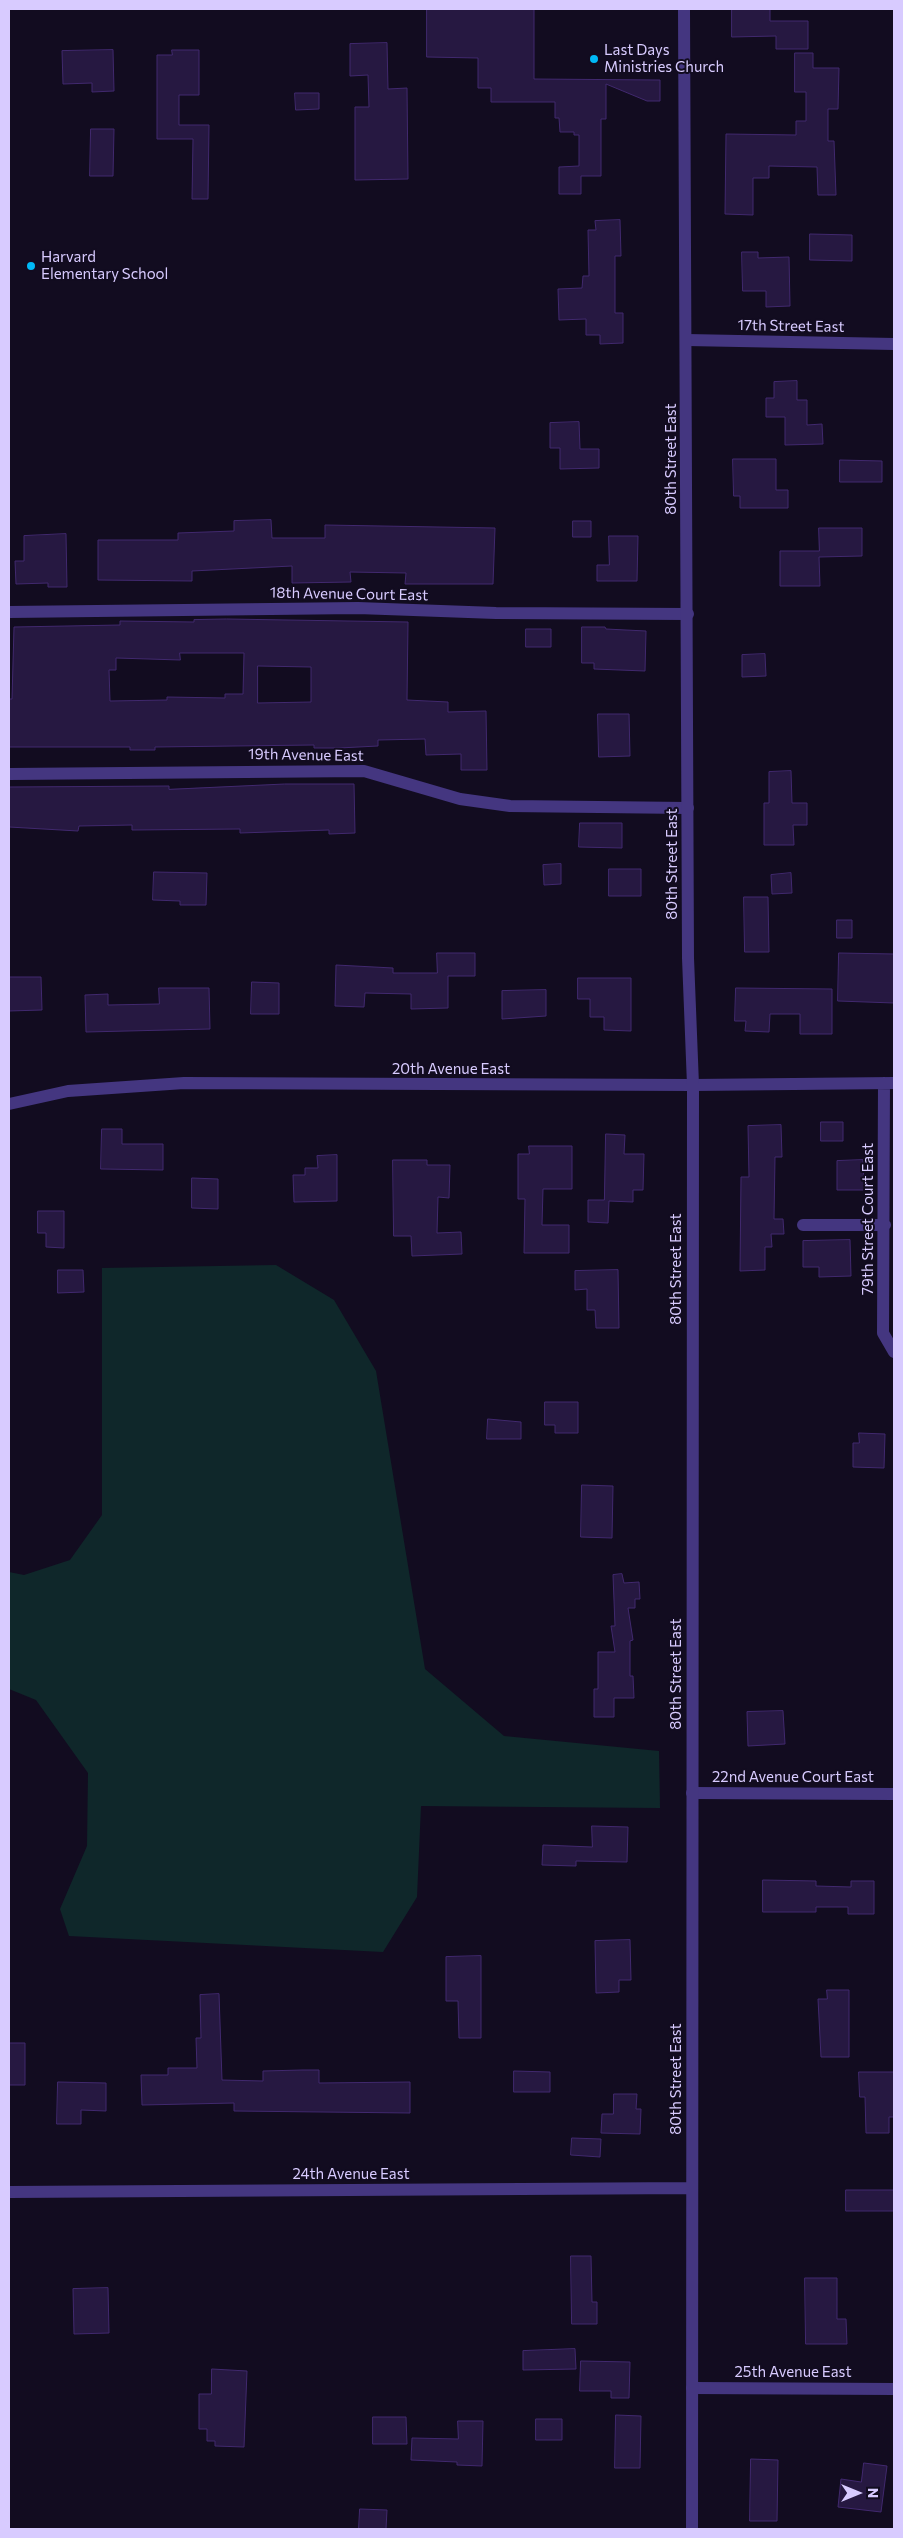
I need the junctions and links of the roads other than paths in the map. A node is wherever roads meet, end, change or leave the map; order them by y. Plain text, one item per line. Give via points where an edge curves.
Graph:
1 (684, 9) edge
2 (686, 340) junction
3 (894, 344) edge
4 (9, 612) edge
5 (688, 614) junction
6 (9, 774) edge
7 (688, 808) junction
8 (889, 1083) edge
9 (693, 1085) junction
10 (9, 1104) edge
11 (803, 1225) dead end
12 (885, 1225) junction
13 (894, 1352) edge
14 (692, 1793) junction
15 (894, 1794) edge
16 (692, 2188) junction
17 (9, 2192) edge
18 (692, 2388) junction
19 (894, 2389) edge
20 (692, 2529) edge

1 - 2 street, 80th Street East
2 - 3 street, 17th Street East
2 - 5 street, 80th Street East
4 - 5 street, 18th Avenue Court East via 358,608
5 - 7 street, 80th Street East
6 - 7 street, 19th Avenue East via 364,771 460,799 510,806
7 - 9 street, 80th Street East via 688,958
8 - 9 street, 20th Avenue East
8 - 12 street, 79th Street Court East
9 - 10 street, 20th Avenue East via 184,1083 68,1090
9 - 14 street, 80th Street East
11 - 12 street
12 - 13 street, 79th Street Court East via 883,1333
14 - 15 street, 22nd Avenue Court East
14 - 16 street, 80th Street East
16 - 17 street, 24th Avenue East
16 - 18 street, 80th Street East
18 - 19 street, 25th Avenue East
18 - 20 street, 80th Street East

